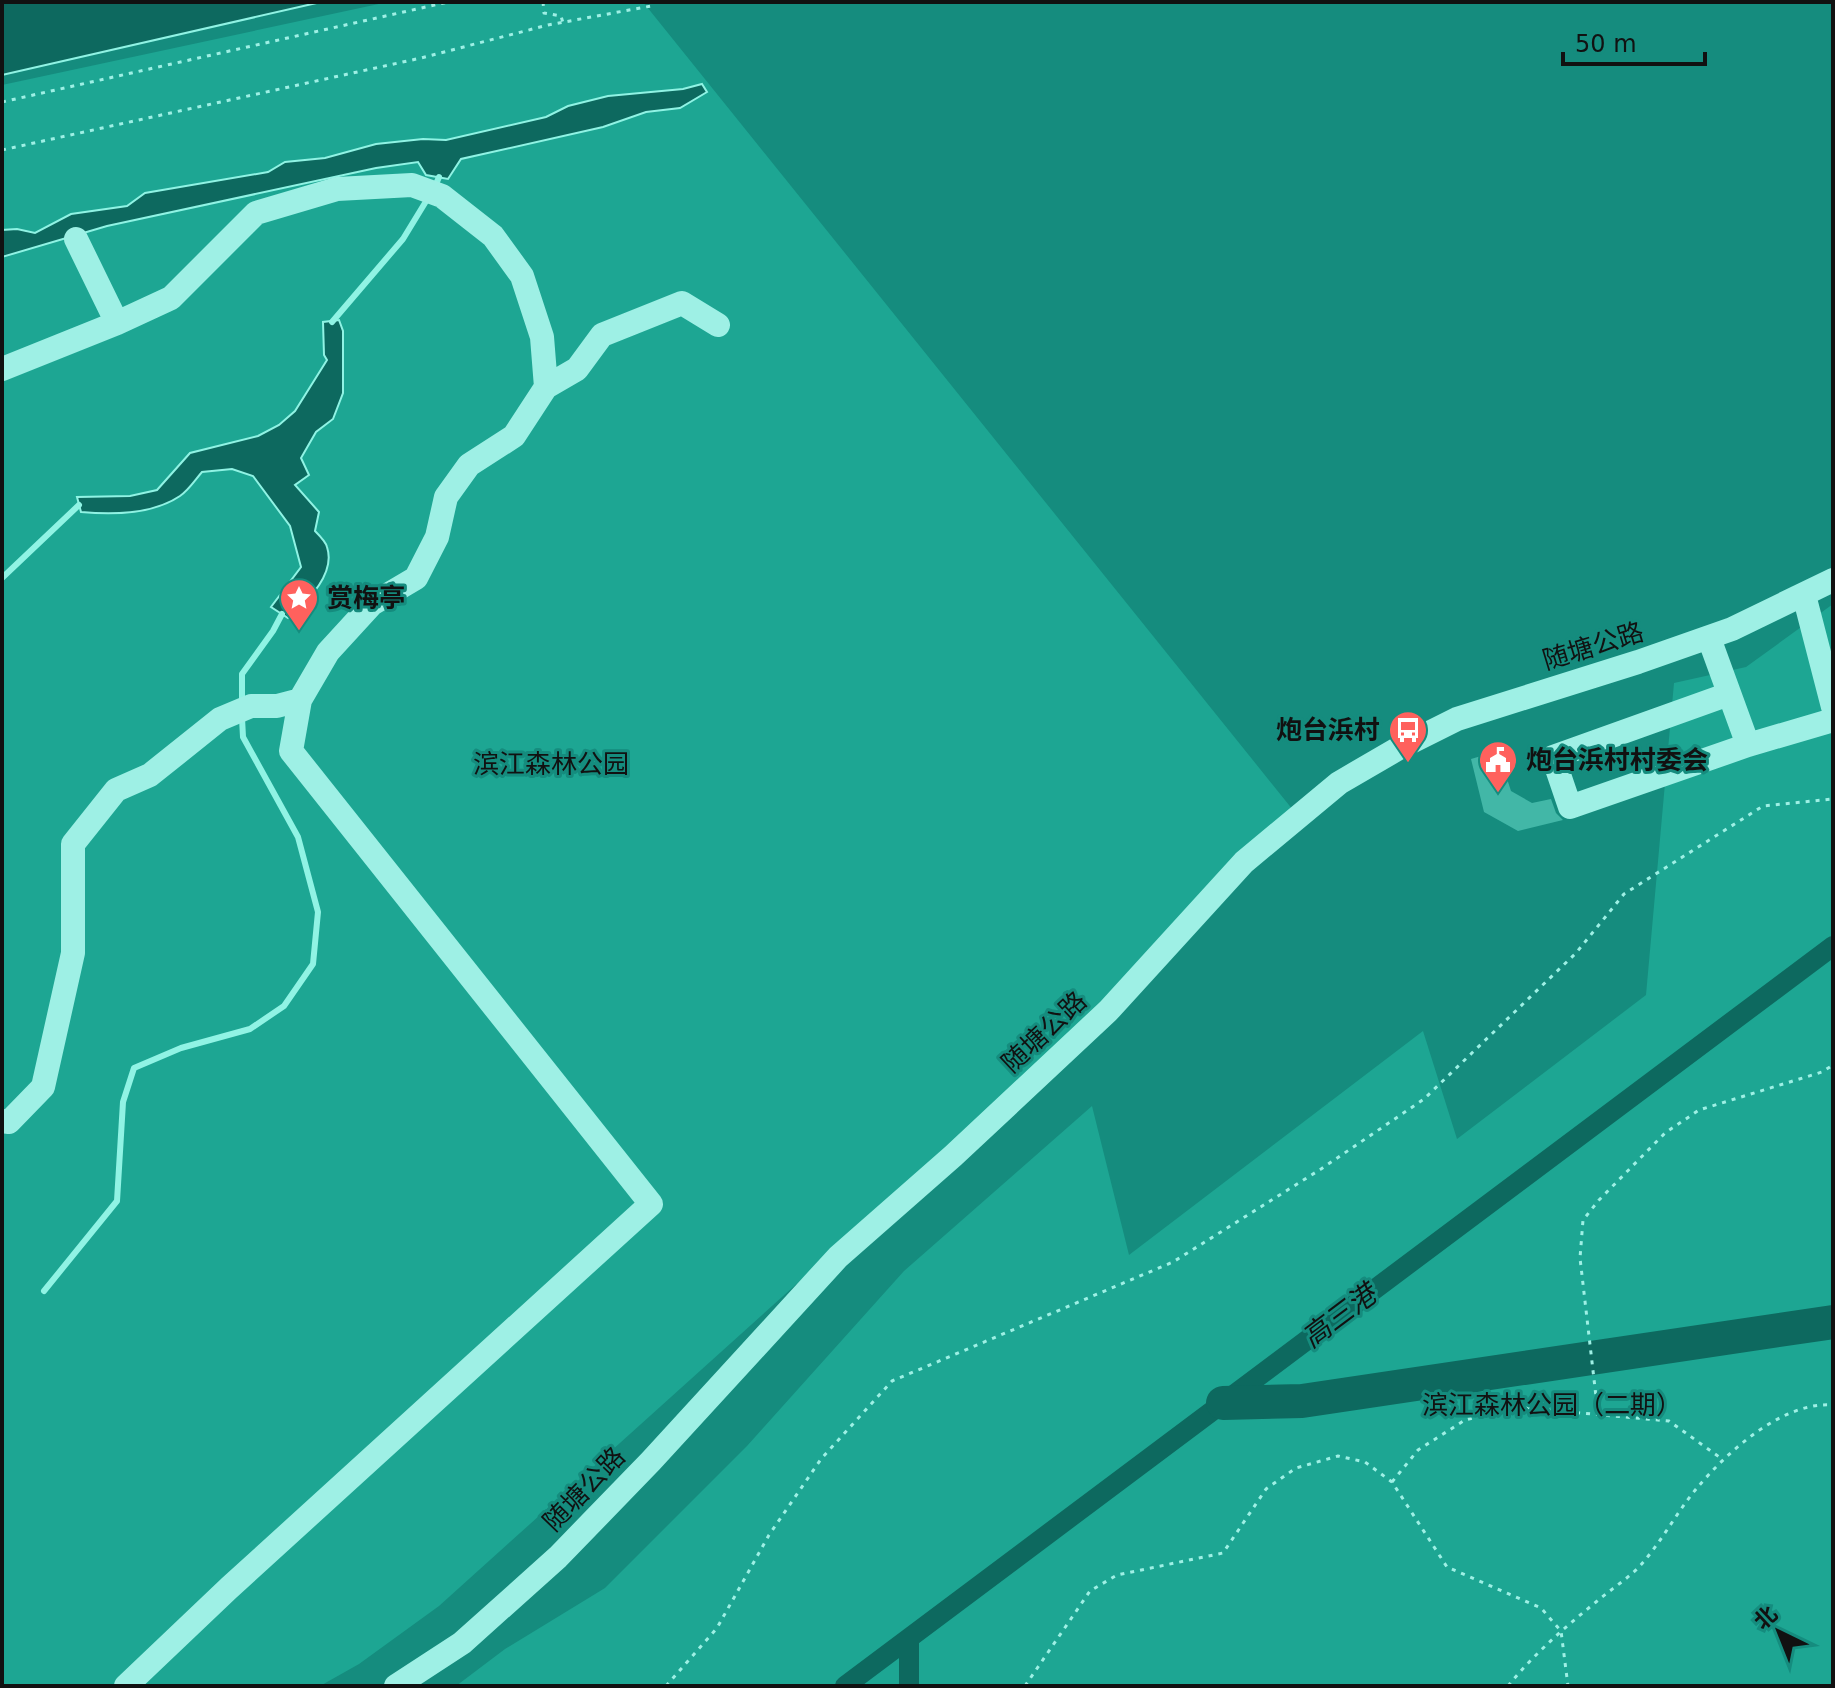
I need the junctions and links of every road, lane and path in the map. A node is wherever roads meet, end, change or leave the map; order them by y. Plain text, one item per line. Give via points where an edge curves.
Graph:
1 (448, 2) edge
2 (543, 2) edge
3 (651, 6) dead end
4 (563, 23) junction
5 (2, 102) edge
6 (2, 150) edge
7 (76, 239) dead end
8 (117, 323) junction
9 (718, 325) dead end
10 (2, 369) edge
11 (546, 387) junction
12 (1833, 580) edge
13 (1804, 595) junction
14 (1709, 638) junction
15 (1729, 694) junction
16 (300, 700) junction
17 (1833, 707) edge
18 (1833, 720) edge
19 (1748, 745) junction
20 (1833, 799) edge
21 (1833, 1065) edge
22 (2, 1121) edge
23 (1833, 1405) edge
24 (1598, 1414) junction
25 (1723, 1460) junction
26 (1392, 1482) junction
27 (1561, 1631) junction
28 (126, 1686) edge
29 (396, 1686) edge
30 (666, 1686) edge
31 (1025, 1686) edge
32 (1508, 1686) edge
33 (1568, 1686) edge

1 - 5 path
2 - 4 path via 544,13 561,16
3 - 4 path
4 - 6 path
7 - 8 street
8 - 10 street
8 - 11 street via 171,298 256,213 337,189 412,185 442,196 493,236 522,276 542,337
9 - 11 street via 682,303 602,335 577,369
11 - 16 street via 514,436 469,465 446,497 437,537 416,578 372,604 328,652
12 - 13 street, 随塘公路
13 - 14 street, 随塘公路
13 - 17 street
14 - 15 street
14 - 29 street, 随塘公路 via 1457,719 1339,783 1244,862 1108,1011 838,1257 558,1557 462,1643
15 - 19 street
15 - 19 street via 1553,757 1570,807
16 - 22 street via 251,706 220,719 150,775 116,790 73,844 73,953 43,1087 9,1122
16 - 28 street via 291,751 651,1204
18 - 19 street
20 - 30 path via 1763,806 1624,894 1576,953 1424,1099 1173,1262 892,1381 821,1459 769,1535 717,1628
21 - 24 path via 1699,1110 1665,1133 1583,1220 1580,1258
23 - 25 path via 1783,1416
24 - 25 path via 1669,1421
24 - 26 path via 1515,1407 1465,1420 1418,1450
25 - 27 path via 1639,1567
26 - 27 path via 1447,1567 1541,1608
26 - 31 path via 1365,1462 1338,1456 1296,1468 1266,1489 1223,1553 1117,1575 1090,1591
27 - 32 path
27 - 33 path

